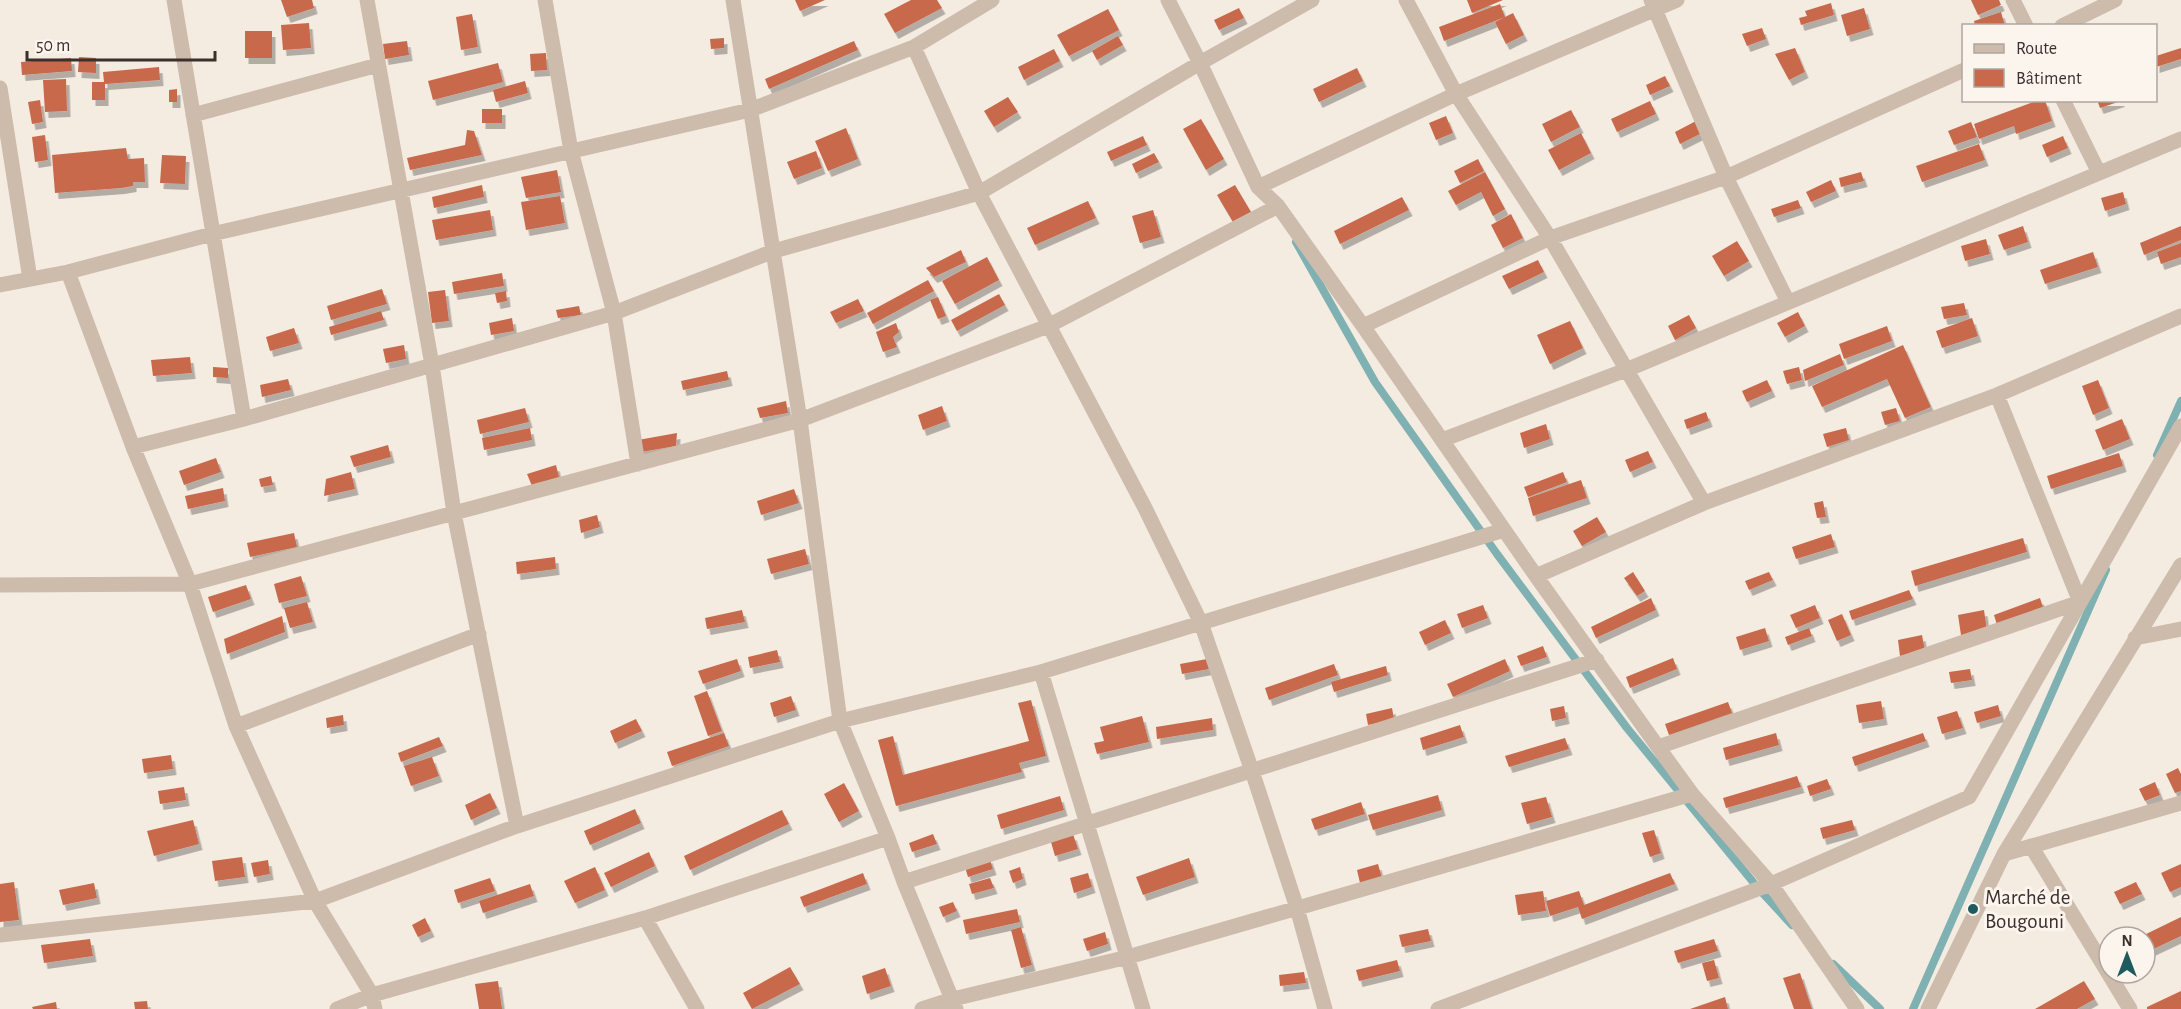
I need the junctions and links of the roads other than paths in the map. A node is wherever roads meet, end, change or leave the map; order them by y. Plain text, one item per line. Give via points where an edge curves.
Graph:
1 (174, 0) edge
2 (367, 0) edge
3 (545, 0) edge
4 (733, 0) edge
5 (992, 0) edge
6 (1168, 0) edge
7 (1312, 0) edge
8 (1406, 0) edge
9 (1677, 0) edge
10 (2013, 0) edge
11 (2115, 0) edge
12 (1653, 5) edge
13 (2025, 24) edge
14 (2065, 24) edge
15 (915, 47) junction
16 (1200, 63) junction
17 (378, 65) junction
18 (1962, 71) edge
19 (0, 88) edge
20 (1456, 94) junction
21 (2064, 102) edge
22 (750, 110) junction
23 (193, 115) junction
24 (2181, 139) edge
25 (571, 151) junction
26 (2099, 173) junction
27 (1726, 177) junction
28 (1258, 187) junction
29 (400, 191) junction
30 (980, 193) junction
31 (1278, 206) junction
32 (212, 234) junction
33 (1550, 238) junction
34 (774, 251) junction
35 (68, 272) junction
36 (30, 279) junction
37 (0, 285) edge
38 (1788, 302) junction
39 (614, 313) junction
40 (2181, 316) edge
41 (1048, 326) junction
42 (1363, 326) junction
43 (432, 365) junction
44 (1626, 370) junction
45 (1998, 395) junction
46 (244, 419) junction
47 (800, 420) junction
48 (2181, 426) edge
49 (1442, 440) junction
50 (133, 447) junction
51 (638, 464) junction
52 (1704, 503) junction
53 (454, 513) junction
54 (1504, 530) junction
55 (2181, 565) edge
56 (1536, 576) junction
57 (190, 584) junction
58 (0, 585) edge
59 (2080, 602) junction
60 (1201, 623) junction
61 (2181, 629) edge
62 (479, 634) junction
63 (2135, 638) junction
64 (1597, 660) junction
65 (1041, 672) junction
66 (840, 721) junction
67 (236, 726) junction
68 (1658, 747) junction
69 (1252, 771) junction
70 (1692, 794) junction
71 (2181, 802) edge
72 (1087, 823) junction
73 (517, 826) junction
74 (888, 838) junction
75 (2031, 846) junction
76 (2004, 854) junction
77 (904, 882) junction
78 (1770, 884) junction
79 (315, 901) junction
80 (1297, 908) junction
81 (645, 918) junction
82 (0, 935) edge
83 (1128, 957) junction
84 (373, 1002) edge
85 (955, 1004) edge
86 (336, 1009) edge
87 (697, 1009) edge
88 (922, 1009) edge
89 (1143, 1009) edge
90 (1325, 1009) edge
91 (1438, 1009) edge
92 (1857, 1009) edge
93 (1928, 1009) edge
94 (2130, 1009) edge

1 - 23 street
2 - 17 street
3 - 25 street
4 - 22 street
5 - 15 street
6 - 16 street
7 - 16 street
8 - 20 street
9 - 12 street
10 - 13 street
11 - 14 street
12 - 20 street
12 - 27 street
15 - 22 street
15 - 30 street
16 - 28 street
16 - 30 street
17 - 23 street
17 - 29 street
18 - 27 street
19 - 36 street
20 - 28 street
20 - 33 street
21 - 26 street
22 - 25 street
22 - 34 street
23 - 32 street
24 - 26 street
25 - 29 street
25 - 39 street
26 - 38 street
27 - 33 street
27 - 38 street
28 - 31 street
29 - 32 street
29 - 43 street
30 - 34 street
30 - 41 street
31 - 41 street
31 - 42 street
32 - 35 street
32 - 46 street
33 - 42 street
33 - 44 street
34 - 39 street
34 - 47 street
35 - 36 street
35 - 50 street
36 - 37 street
38 - 44 street
39 - 43 street
39 - 51 street
40 - 45 street
41 - 47 street
41 - 60 street
42 - 49 street
43 - 46 street
43 - 53 street
44 - 49 street
44 - 52 street
45 - 52 street
45 - 59 street
46 - 50 street
47 - 51 street
47 - 66 street
48 - 59 street
49 - 54 street
50 - 57 street
51 - 53 street
52 - 56 street
53 - 57 street
53 - 62 street
54 - 56 street
54 - 60 street
55 - 63 street
56 - 64 street
57 - 58 street
57 - 67 street
59 - 68 street
59 - 78 street via 1970,797
60 - 65 street
60 - 69 street
61 - 63 street
62 - 67 street
62 - 73 street
63 - 76 street
64 - 68 street
64 - 69 street
65 - 66 street
65 - 72 street
66 - 73 street
66 - 74 street
67 - 79 street
68 - 70 street
69 - 72 street
69 - 80 street
70 - 78 street
70 - 80 street
71 - 75 street
72 - 77 street
72 - 83 street
73 - 79 street
74 - 77 street
74 - 81 street
75 - 76 street
75 - 94 street
76 - 93 street
77 - 85 street
78 - 91 street
78 - 92 street
79 - 82 street
79 - 84 street
80 - 83 street
80 - 90 street
81 - 84 street
81 - 87 street
83 - 85 street
83 - 89 street
84 - 86 street
85 - 88 street

